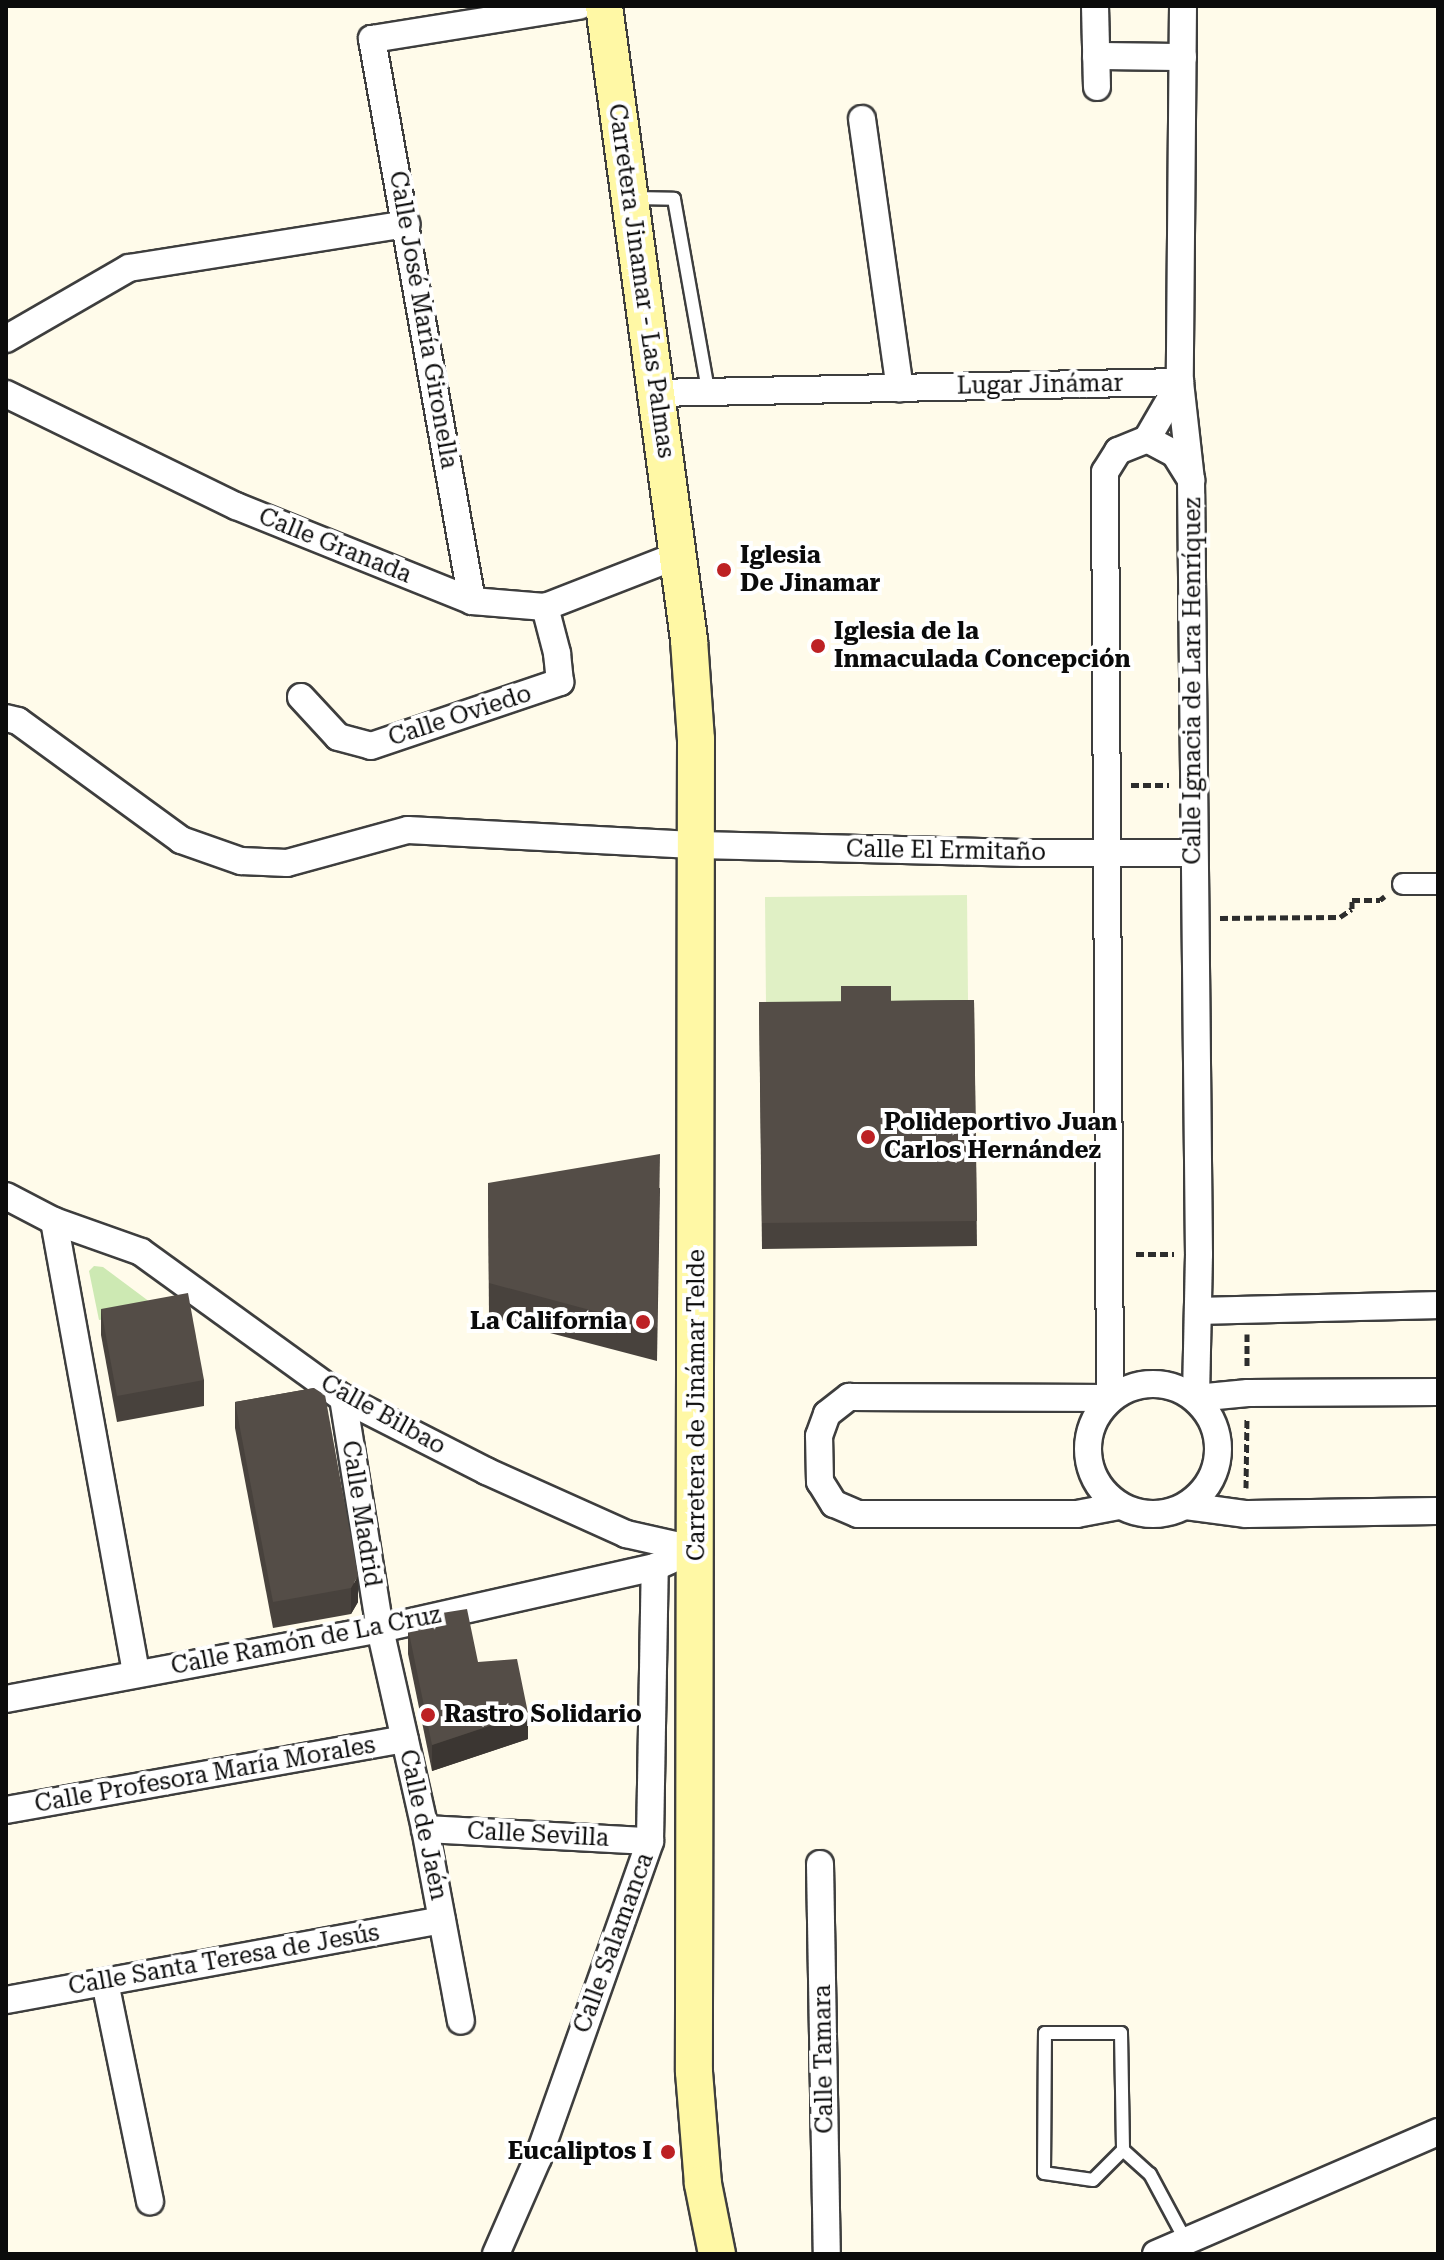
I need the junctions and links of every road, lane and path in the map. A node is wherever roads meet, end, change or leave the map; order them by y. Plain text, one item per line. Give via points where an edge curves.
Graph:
1 (579, 6) edge
2 (604, 6) edge
3 (1095, 6) edge
4 (1183, 6) edge
5 (513, 12) edge
6 (1096, 56) junction
7 (1183, 57) junction
8 (1097, 87) dead end
9 (862, 119) dead end
10 (629, 198) junction
11 (407, 224) junction
12 (6, 339) edge
13 (1180, 382) junction
14 (900, 388) junction
15 (708, 390) junction
16 (655, 393) junction
17 (6, 394) edge
18 (1147, 439) junction
19 (1191, 480) junction
20 (676, 556) junction
21 (472, 601) junction
22 (545, 607) junction
23 (301, 697) dead end
24 (6, 718) edge
25 (1106, 785) junction
26 (1194, 785) junction
27 (698, 845) junction
28 (1107, 853) junction
29 (1194, 853) junction
30 (1403, 884) joint
31 (1438, 884) edge
32 (1195, 919) junction
33 (6, 1196) edge
34 (54, 1221) junction
35 (1110, 1254) junction
36 (1199, 1254) junction
37 (1438, 1305) edge
38 (1199, 1311) junction
39 (1438, 1392) edge
40 (343, 1398) junction
41 (1110, 1398) junction
42 (1196, 1398) junction
43 (1119, 1506) junction
44 (1186, 1506) junction
45 (1438, 1511) edge
46 (697, 1550) junction
47 (655, 1567) junction
48 (380, 1629) junction
49 (136, 1674) junction
50 (6, 1699) edge
51 (405, 1739) junction
52 (6, 1810) edge
53 (425, 1829) junction
54 (650, 1841) junction
55 (820, 1864) dead end
56 (442, 1920) junction
57 (105, 1982) junction
58 (6, 2000) edge
59 (461, 2021) dead end
60 (1438, 2132) edge
61 (1123, 2150) junction
62 (150, 2201) dead end
63 (1189, 2248) edge
64 (496, 2254) edge
65 (717, 2254) edge
66 (827, 2254) edge
67 (1156, 2254) edge

1 - 5 street
2 - 10 main road, Carretera Jinamar - Las Palmas
3 - 6 street
4 - 7 street
5 - 11 street, Calle José María Gironella via 372,39
6 - 7 street
6 - 8 street
7 - 13 street
9 - 14 street
10 - 15 lane via 674,199
10 - 16 main road, Carretera Jinamar - Las Palmas
11 - 12 street via 129,268
11 - 21 street, Calle José María Gironella
13 - 14 street, Lugar Jinámar
13 - 18 street
13 - 19 street
14 - 15 street, Lugar Jinámar
15 - 16 street, Lugar Jinámar
16 - 20 main road, Carretera Jinamar - Las Palmas
17 - 21 street, Calle Granada via 236,506
18 - 19 street, Calle Ignacia de Lara Henríquez via 1175,454
18 - 25 street via 1118,451 1105,472
19 - 26 street, Calle Ignacia de Lara Henríquez
20 - 22 street, Calle Granada
20 - 27 main road, Carretera de Jinámar Telde via 691,669
21 - 22 street, Calle Granada
22 - 23 street, Calle Oviedo via 560,682 371,746 338,737
24 - 27 street, Calle El Ermitaño via 18,721 181,840 241,861 287,863 408,830
25 - 26 path
25 - 28 street
26 - 29 street, Calle Ignacia de Lara Henríquez
27 - 28 street, Calle El Ermitaño
27 - 46 main road, Carretera de Jinámar Telde
28 - 29 street, Calle El Ermitaño
28 - 35 street
29 - 32 street, Calle Ignacia de Lara Henríquez
30 - 31 street
30 - 32 path via 1380,900 1352,900 1352,909 1340,917
32 - 36 street, Calle Ignacia de Lara Henríquez
33 - 34 street, Calle Bilbao
34 - 40 street, Calle Bilbao via 141,1252
34 - 49 street
35 - 36 path
35 - 41 street
36 - 38 street, Calle Ignacia de Lara Henríquez
37 - 38 street
38 - 42 street, Calle Ignacia de Lara Henríquez
39 - 42 street
40 - 46 street, Calle Bilbao via 626,1534
40 - 48 street, Calle Madrid
41 - 42 street via 1137,1384 1169,1384
41 - 43 street via 1091,1424 1086,1455 1097,1484
41 - 43 street via 849,1397 827,1414 819,1436 820,1482 834,1504 858,1514 1077,1514
42 - 44 street via 1215,1424 1219,1455 1209,1484
43 - 44 street via 1152,1514
44 - 45 street via 1246,1514
46 - 47 street, Calle Ramón de La Cruz
46 - 65 main road, Carretera de Jinámar Telde via 694,2072 703,2184
47 - 48 street, Calle Ramón de La Cruz
47 - 54 street, Calle Salamanca
48 - 49 street, Calle Ramón de La Cruz
48 - 51 street, Calle de Jaén
49 - 50 street, Calle Ramón de La Cruz
51 - 52 street, Calle Profesora María Morales
51 - 53 street, Calle de Jaén
53 - 54 street, Calle Sevilla
53 - 56 street, Calle de Jaén
54 - 64 street, Calle Salamanca via 538,2158
55 - 66 street, Calle Tamara
56 - 57 street, Calle Santa Teresa de Jesús
56 - 59 street, Calle de Jaén
57 - 58 street, Calle Santa Teresa de Jesús
57 - 62 street
60 - 63 street
61 - 61 lane via 1121,2033 1045,2033 1044,2173 1093,2180
61 - 63 lane via 1150,2174
63 - 67 street

